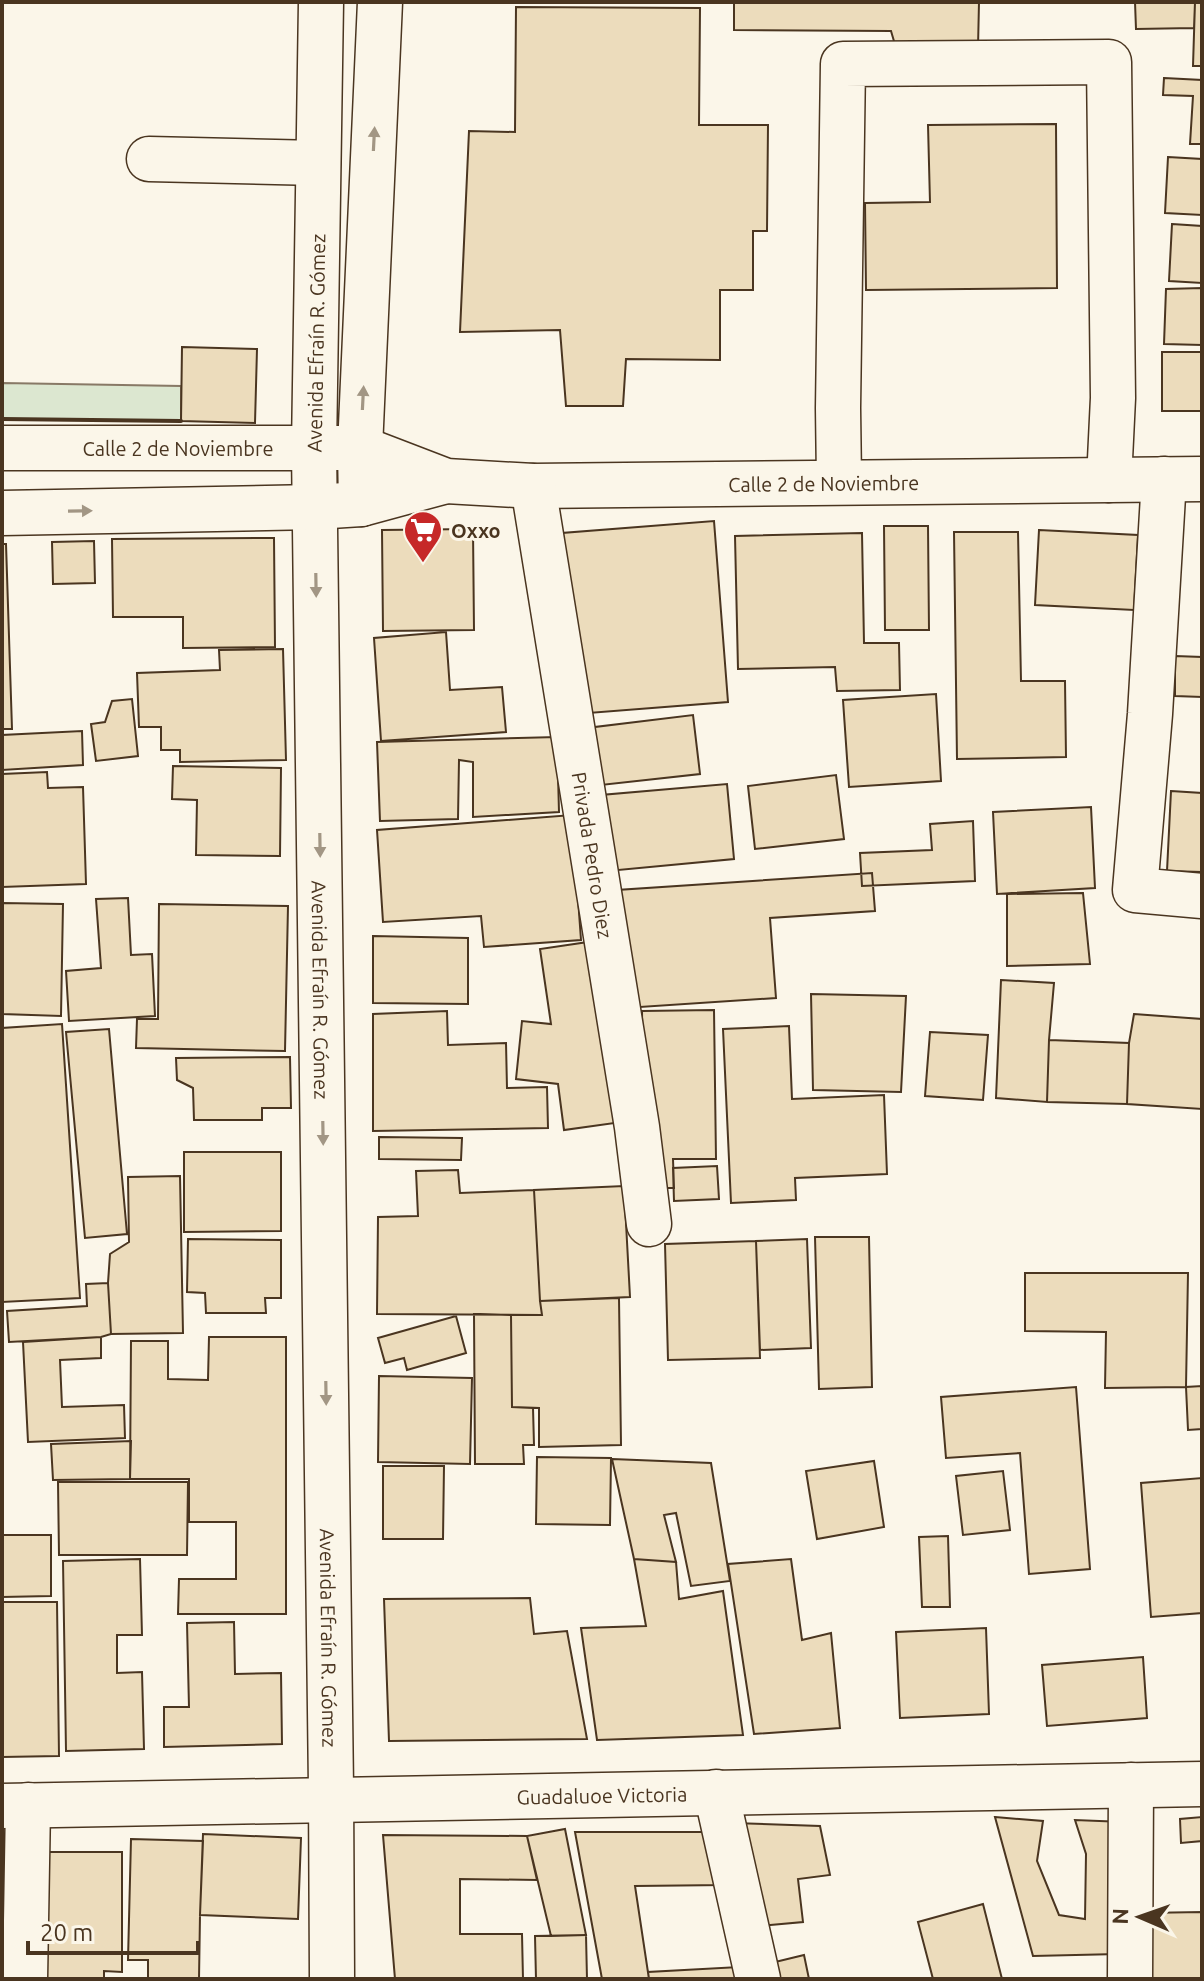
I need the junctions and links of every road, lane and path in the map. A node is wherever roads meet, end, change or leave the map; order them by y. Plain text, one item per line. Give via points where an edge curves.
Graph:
1 (321, 2) edge
2 (380, 2) edge
3 (149, 159) dead end
4 (318, 163) junction
5 (2, 448) edge
6 (360, 448) junction
7 (314, 449) junction
8 (1183, 479) edge
9 (1109, 480) junction
10 (446, 481) junction
11 (839, 481) junction
12 (533, 486) junction
13 (361, 504) junction
14 (315, 507) junction
15 (2, 513) edge
16 (1202, 896) edge
17 (649, 1224) dead end
18 (1202, 1784) edge
19 (1131, 1785) junction
20 (716, 1792) junction
21 (331, 1799) junction
22 (15, 1806) edge
23 (25, 1979) edge
24 (332, 1979) edge
25 (758, 1979) edge
26 (1130, 1979) edge

1 - 4 street, Avenida Efraín R. Gómez
6 -> 2 street
3 - 4 street
4 - 7 street, Avenida Efraín R. Gómez
5 - 7 street, Calle 2 de Noviembre
6 - 7 street, Calle 2 de Noviembre
6 - 10 street, Calle 2 de Noviembre
6 - 13 street
7 - 14 street, Avenida Efraín R. Gómez
8 - 9 street, Calle 2 de Noviembre
8 - 16 street via 1150,714 1135,890
9 - 11 street, Calle 2 de Noviembre
9 - 11 street via 1109,62 843,64
10 - 12 street, Calle 2 de Noviembre
10 - 13 street, Calle 2 de Noviembre
11 - 12 street, Calle 2 de Noviembre
12 - 17 street, Privada Pedro Diez
13 - 14 street, Calle 2 de Noviembre
15 -> 14 street, Calle 2 de Noviembre
14 -> 21 street, Avenida Efraín R. Gómez
18 - 19 street, Guadaluoe Victoria
19 - 20 street, Guadaluoe Victoria
19 - 26 street
20 - 21 street, Guadaluoe Victoria
20 - 25 street
21 - 22 street, Guadaluoe Victoria
21 - 24 street, Avenida Efraín R. Gómez
22 - 23 street

